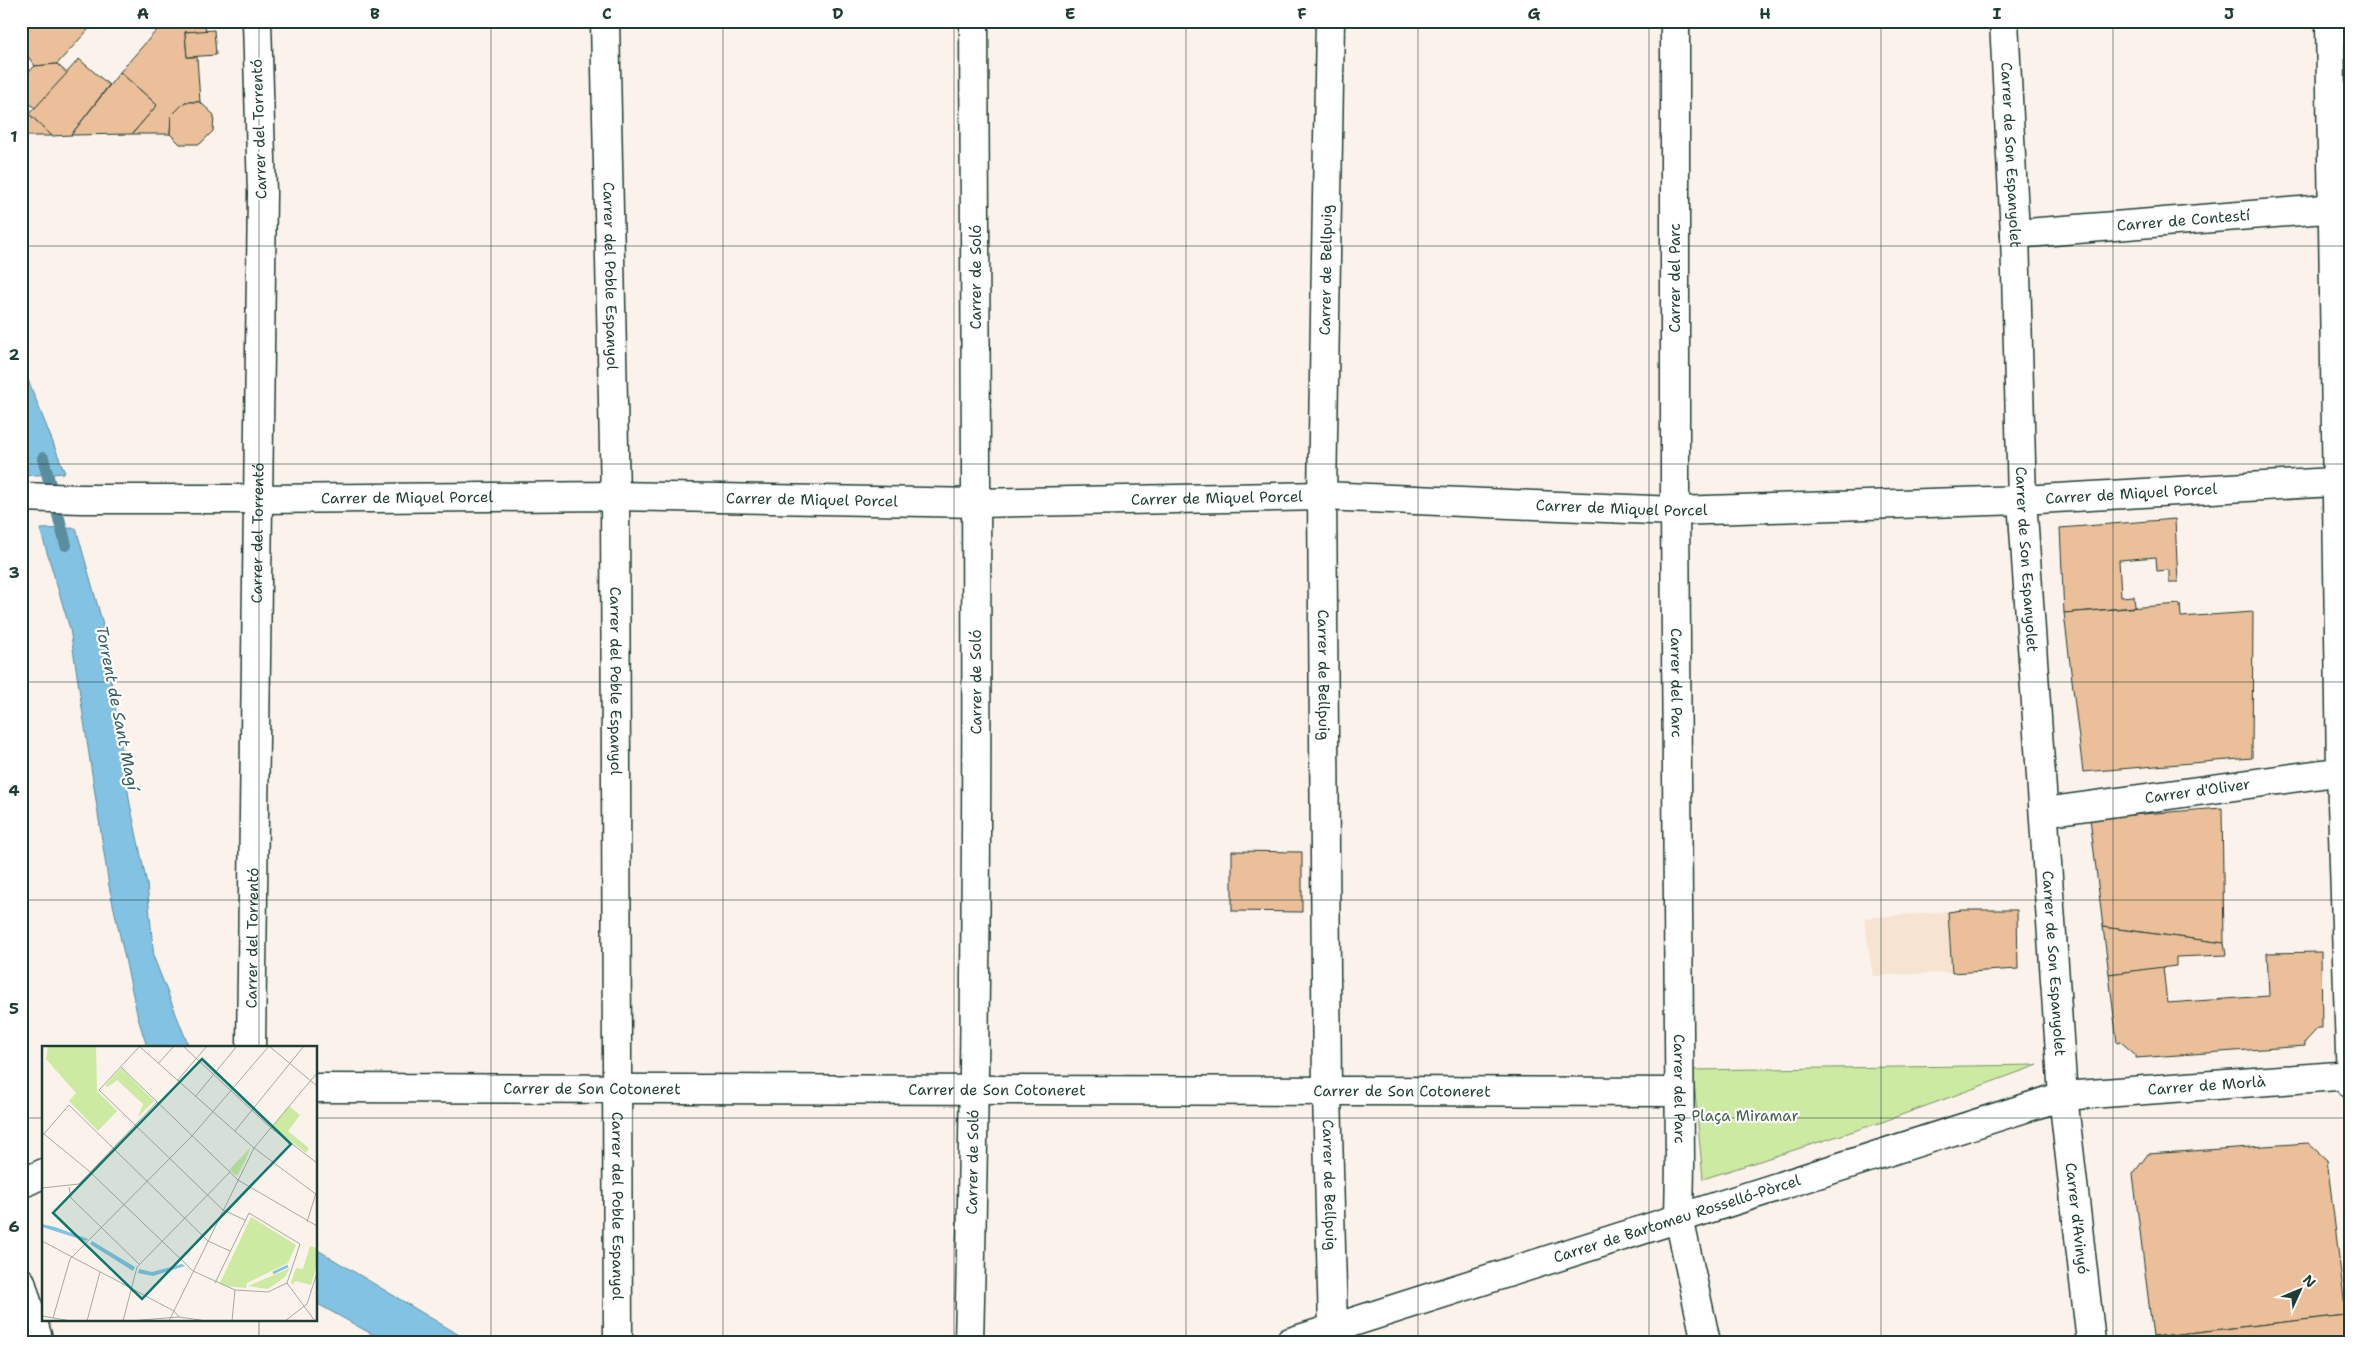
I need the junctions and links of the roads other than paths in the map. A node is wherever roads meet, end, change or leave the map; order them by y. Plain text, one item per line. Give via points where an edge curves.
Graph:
1 (257, 21) edge
2 (605, 21) edge
3 (974, 21) edge
4 (1330, 21) edge
5 (1675, 21) edge
6 (2004, 21) edge
7 (2330, 21) edge
8 (2341, 208) edge
9 (2015, 234) junction
10 (2343, 482) edge
11 (615, 496) junction
12 (1322, 496) junction
13 (26, 497) edge
14 (256, 499) junction
15 (2022, 500) junction
16 (977, 503) junction
17 (1674, 511) junction
18 (2346, 770) edge
19 (2044, 812) junction
20 (251, 1046) edge
21 (2350, 1078) edge
22 (318, 1088) edge
23 (617, 1089) junction
24 (975, 1090) junction
25 (1327, 1092) junction
26 (1679, 1092) junction
27 (2063, 1096) junction
28 (42, 1174) edge
29 (21, 1184) edge
30 (1679, 1218) junction
31 (21, 1282) edge
32 (1335, 1335) edge
33 (39, 1342) edge
34 (618, 1342) edge
35 (969, 1342) edge
36 (1290, 1342) edge
37 (1706, 1342) edge
38 (2091, 1342) edge

1 - 14 street, Carrer del Torrentó via 262,193
2 - 11 street, Carrer del Poble Espanyol
3 - 16 street, Carrer de Soló
4 - 12 street, Carrer de Bellpuig
5 - 17 street, Carrer del Parc
6 - 9 street, Carrer de Son Espanyolet
7 - 8 street
8 - 9 street, Carrer de Contestí
8 - 10 street
9 - 15 street, Carrer de Son Espanyolet
10 - 15 street, Carrer de Miquel Porcel
10 - 18 street
11 - 14 street, Carrer de Miquel Porcel
11 - 16 street, Carrer de Miquel Porcel
11 - 23 street, Carrer del Poble Espanyol
12 - 16 street, Carrer de Miquel Porcel
12 - 17 street, Carrer de Miquel Porcel
12 - 25 street, Carrer de Bellpuig
13 - 14 street, Carrer de Miquel Porcel
14 - 20 street, Carrer del Torrentó
15 - 17 street, Carrer de Miquel Porcel
15 - 19 street, Carrer de Son Espanyolet
16 - 24 street, Carrer de Soló
17 - 26 street, Carrer del Parc
18 - 19 street, Carrer d'Oliver
18 - 21 street
19 - 27 street, Carrer de Son Espanyolet
21 - 27 street, Carrer de Morlà
22 - 23 street, Carrer de Son Cotoneret
23 - 24 street, Carrer de Son Cotoneret
23 - 34 street, Carrer del Poble Espanyol
24 - 25 street, Carrer de Son Cotoneret
24 - 35 street, Carrer de Soló
25 - 26 street, Carrer de Son Cotoneret
25 - 32 street, Carrer de Bellpuig
26 - 30 street, Carrer del Parc
27 - 30 street, Carrer de Bartomeu Rosselló-Pòrcel
27 - 38 street, Carrer d'Avinyó
28 - 29 street
30 - 32 street, Carrer de Bartomeu Rosselló-Pòrcel
30 - 37 street, Carrer del Parc
31 - 33 street
32 - 36 street, Carrer de Bartomeu Rosselló-Pòrcel

